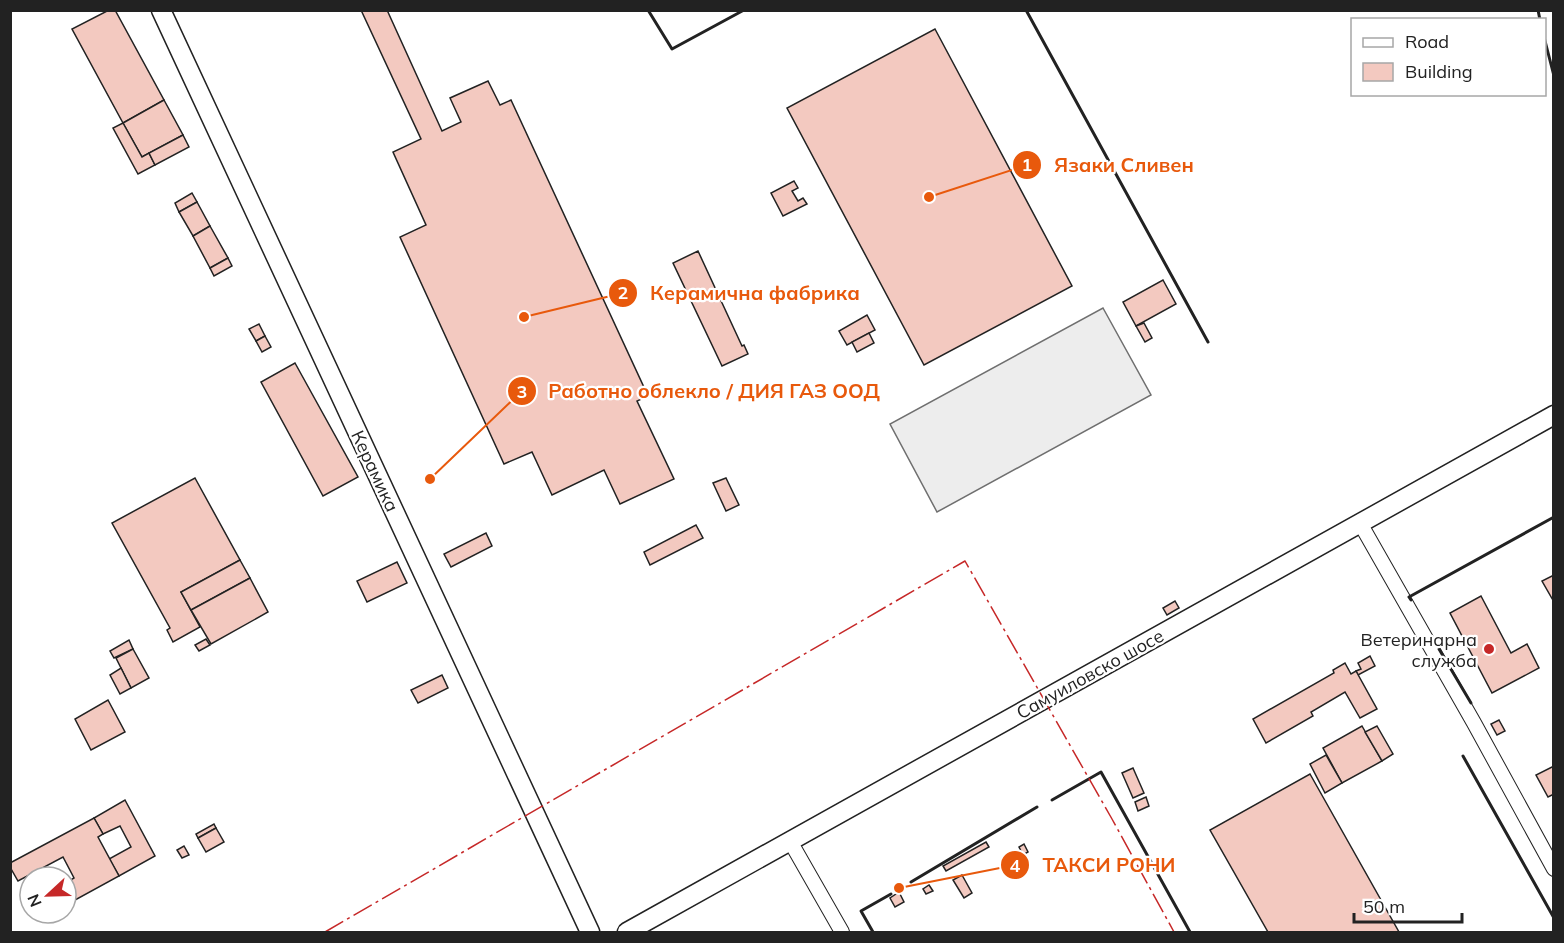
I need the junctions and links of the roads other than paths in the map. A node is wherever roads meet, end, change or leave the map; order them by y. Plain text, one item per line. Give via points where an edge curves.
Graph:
1 (161, 10) edge
2 (1554, 415) edge
3 (1359, 523) junction
4 (790, 842) junction
5 (1554, 869) edge
6 (590, 933) edge
7 (627, 933) edge
8 (842, 933) edge

1 - 6 street, Керамика
2 - 3 street, Самуиловско шосе
3 - 4 street, Самуиловско шосе
3 - 5 street
4 - 7 street, Самуиловско шосе
4 - 8 street

